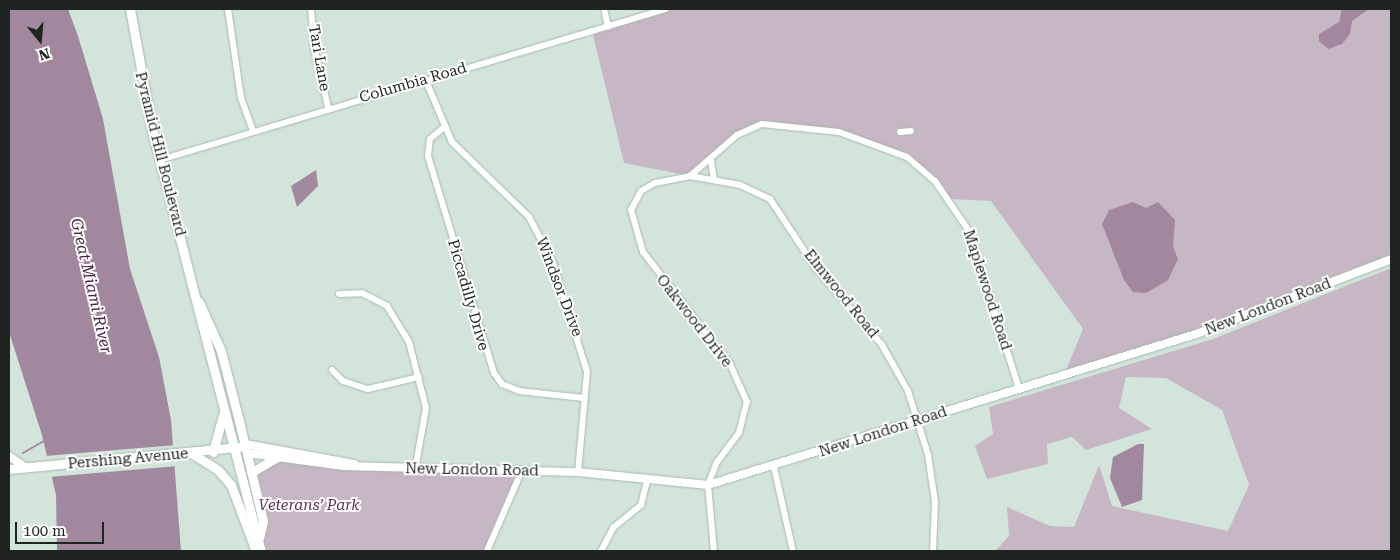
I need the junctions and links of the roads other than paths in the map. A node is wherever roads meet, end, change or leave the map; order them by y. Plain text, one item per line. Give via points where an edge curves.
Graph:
1 (130, 9) edge
2 (228, 9) edge
3 (311, 9) edge
4 (604, 9) edge
5 (666, 9) edge
6 (608, 27) junction
7 (426, 81) junction
8 (328, 107) junction
9 (442, 128) junction
10 (253, 131) junction
11 (911, 131) dead end
12 (900, 132) dead end
13 (160, 160) junction
14 (711, 161) junction
15 (690, 176) junction
16 (714, 179) junction
17 (1391, 259) edge
18 (339, 294) dead end
19 (197, 297) junction
20 (332, 370) dead end
21 (419, 376) junction
22 (1018, 389) junction
23 (584, 398) junction
24 (224, 404) junction
25 (918, 421) junction
26 (244, 444) junction
27 (235, 450) junction
28 (213, 452) junction
29 (247, 453) junction
30 (191, 454) junction
31 (277, 457) junction
32 (12, 463) edge
33 (356, 464) junction
34 (774, 467) junction
35 (415, 470) junction
36 (522, 470) junction
37 (252, 472) junction
38 (578, 472) junction
39 (9, 476) edge
40 (647, 481) junction
41 (708, 485) junction
42 (259, 538) junction
43 (256, 551) edge
44 (261, 551) edge
45 (487, 551) edge
46 (601, 551) edge
47 (713, 551) edge
48 (793, 551) edge
49 (933, 551) edge

1 - 13 main road, Pyramid Hill Boulevard
2 - 10 street via 241,98
3 - 8 street, Tari Lane via 314,47
4 - 6 street
5 - 6 street, Columbia Road
6 - 7 street, Columbia Road
7 - 8 street, Columbia Road
7 - 9 street, Windsor Drive
8 - 10 street, Columbia Road
9 - 23 street, Windsor Drive via 528,217 540,236 584,356
9 - 23 street, Piccadilly Drive via 430,139 428,156 494,374 502,384 519,392
10 - 13 street, Columbia Road
11 - 12 street
13 - 19 main road, Pyramid Hill Boulevard
14 - 15 street, Maplewood Road
14 - 16 street
14 - 22 street, Maplewood Road via 737,135 762,124 839,132 907,157 935,181 968,231
15 - 16 street, Oakwood Drive
15 - 41 street, Oakwood Drive via 654,183 641,191 631,210 643,252 730,364 747,402 739,433 717,462
16 - 25 street, Elmwood Road via 757,191 780,210 815,267 882,345
17 - 22 street, New London Road via 1271,307
18 - 21 street via 362,293 387,306 409,342
19 - 24 main road, Pyramid Hill Boulevard
19 - 26 main road, Pyramid Hill Boulevard via 221,352
20 - 21 street via 342,381 368,389
21 - 35 street via 426,408
22 - 25 street, New London Road
23 - 38 street, Windsor Drive
24 - 27 main road, Pyramid Hill Boulevard
24 - 28 main road via 221,432
25 - 34 street, New London Road
25 - 49 street, Elmwood Road via 932,478
26 - 27 main road, Pershing Avenue
26 - 29 main road, Pyramid Hill Boulevard
26 - 33 street, New London Road
27 - 28 main road, Pershing Avenue
27 - 29 main road, New London Road
27 - 42 main road, Pyramid Hill Boulevard
28 - 30 main road, Pershing Avenue
29 - 31 street, New London Road
29 - 37 main road, Pyramid Hill Boulevard
30 - 32 main road, Pershing Avenue via 26,468
30 - 43 main road via 214,468 237,496
31 - 33 street, New London Road
31 - 37 main road
32 - 39 street
33 - 35 street, New London Road
34 - 41 street, New London Road
34 - 48 street
35 - 36 street, New London Road
36 - 38 street, New London Road
36 - 45 street
37 - 42 main road, Pyramid Hill Boulevard via 263,521
38 - 40 street, New London Road
40 - 41 street, New London Road
40 - 46 street via 641,505 614,527
41 - 47 street, Oakwood Drive
42 - 44 main road

